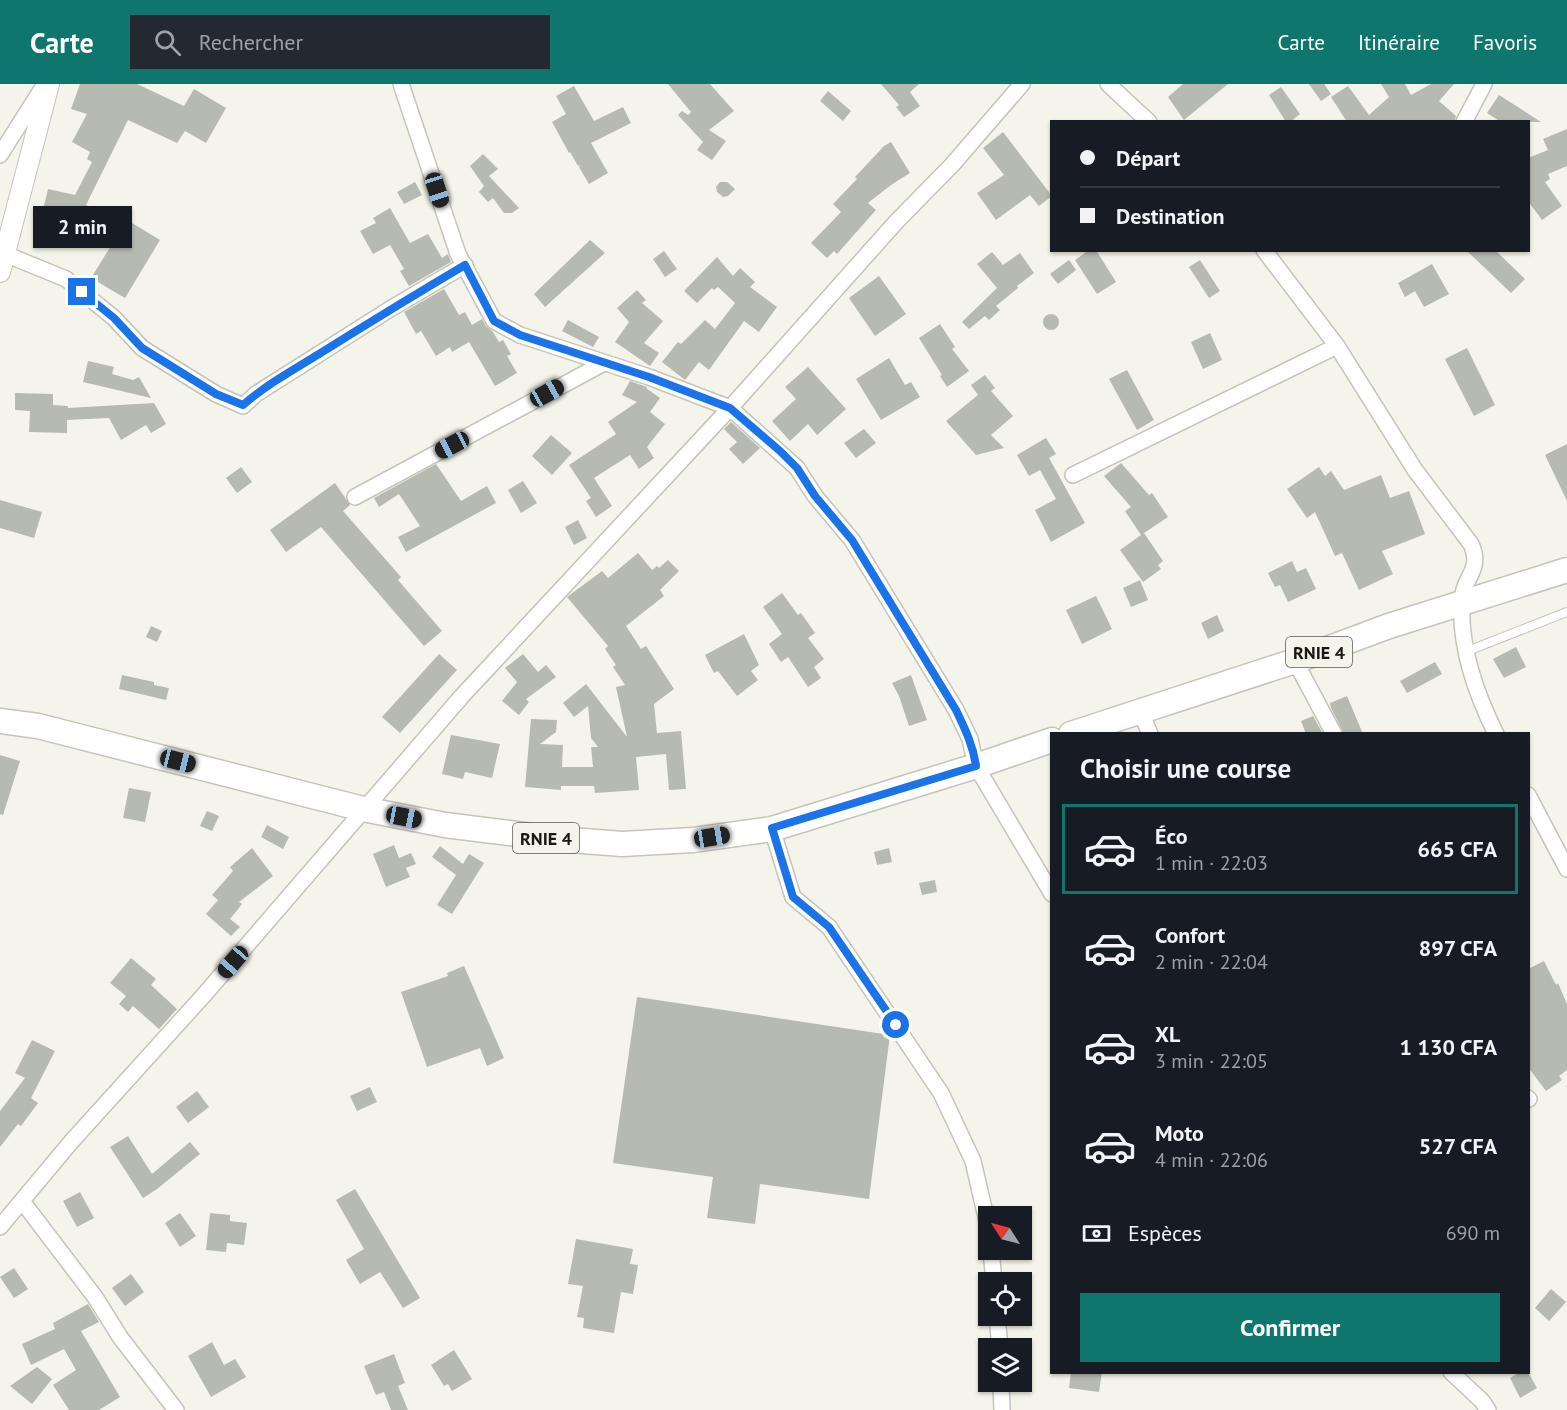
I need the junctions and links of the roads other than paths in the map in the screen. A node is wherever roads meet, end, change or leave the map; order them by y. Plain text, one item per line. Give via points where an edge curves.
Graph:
1 (47, 84) edge
2 (401, 84) edge
3 (1022, 84) edge
4 (1108, 84) edge
5 (1484, 84) edge
6 (1147, 120) edge
7 (1465, 120) edge
8 (0, 155) edge
9 (1266, 252) edge
10 (2, 263) edge
11 (465, 265) junction
12 (1337, 346) junction
13 (604, 363) junction
14 (730, 408) junction
15 (1073, 475) dead end
16 (355, 497) dead end
17 (1567, 570) edge
18 (1462, 603) junction
19 (1567, 612) edge
20 (1465, 652) junction
21 (1296, 661) junction
22 (0, 706) edge
23 (1140, 710) junction
24 (0, 721) edge
25 (38, 726) junction
26 (1077, 732) edge
27 (1149, 732) edge
28 (1333, 732) edge
29 (1495, 732) edge
30 (1050, 741) edge
31 (976, 766) junction
32 (1530, 799) edge
33 (363, 809) junction
34 (772, 828) junction
35 (1567, 869) edge
36 (1050, 891) edge
37 (22, 1200) junction
38 (983, 1206) edge
39 (0, 1227) edge
40 (1453, 1374) edge
41 (1001, 1392) edge
42 (176, 1410) edge
43 (1002, 1410) edge
44 (1488, 1410) edge

1 - 8 street
1 - 10 street
2 - 11 street
3 - 14 street
4 - 6 street
5 - 7 street
9 - 12 street
10 - 11 street via 66,279 114,318 142,348 216,394 243,405 294,369
11 - 13 street via 494,321 520,335
12 - 15 street
12 - 18 street via 1415,470 1471,544 1475,566 1463,590
13 - 14 street
13 - 16 street
14 - 31 street via 797,468 852,540 956,710 970,739
14 - 33 street via 462,696
17 - 18 main road, RNIE 4
18 - 20 street
18 - 21 main road, RNIE 4
19 - 20 lane
20 - 29 street
21 - 23 main road, RNIE 4
21 - 28 street
22 - 25 main road, RNIE 4
23 - 26 main road, RNIE 4
23 - 27 street
24 - 25 main road, RNIE 4
25 - 33 main road, RNIE 4
30 - 31 main road, RNIE 4
31 - 34 main road, RNIE 4
31 - 36 street
32 - 35 street
33 - 34 main road, RNIE 4 via 445,825 622,844 693,840
33 - 37 street
34 - 38 street via 793,897 829,927 941,1093 973,1161
37 - 39 street
37 - 42 street
40 - 44 street
41 - 43 street

